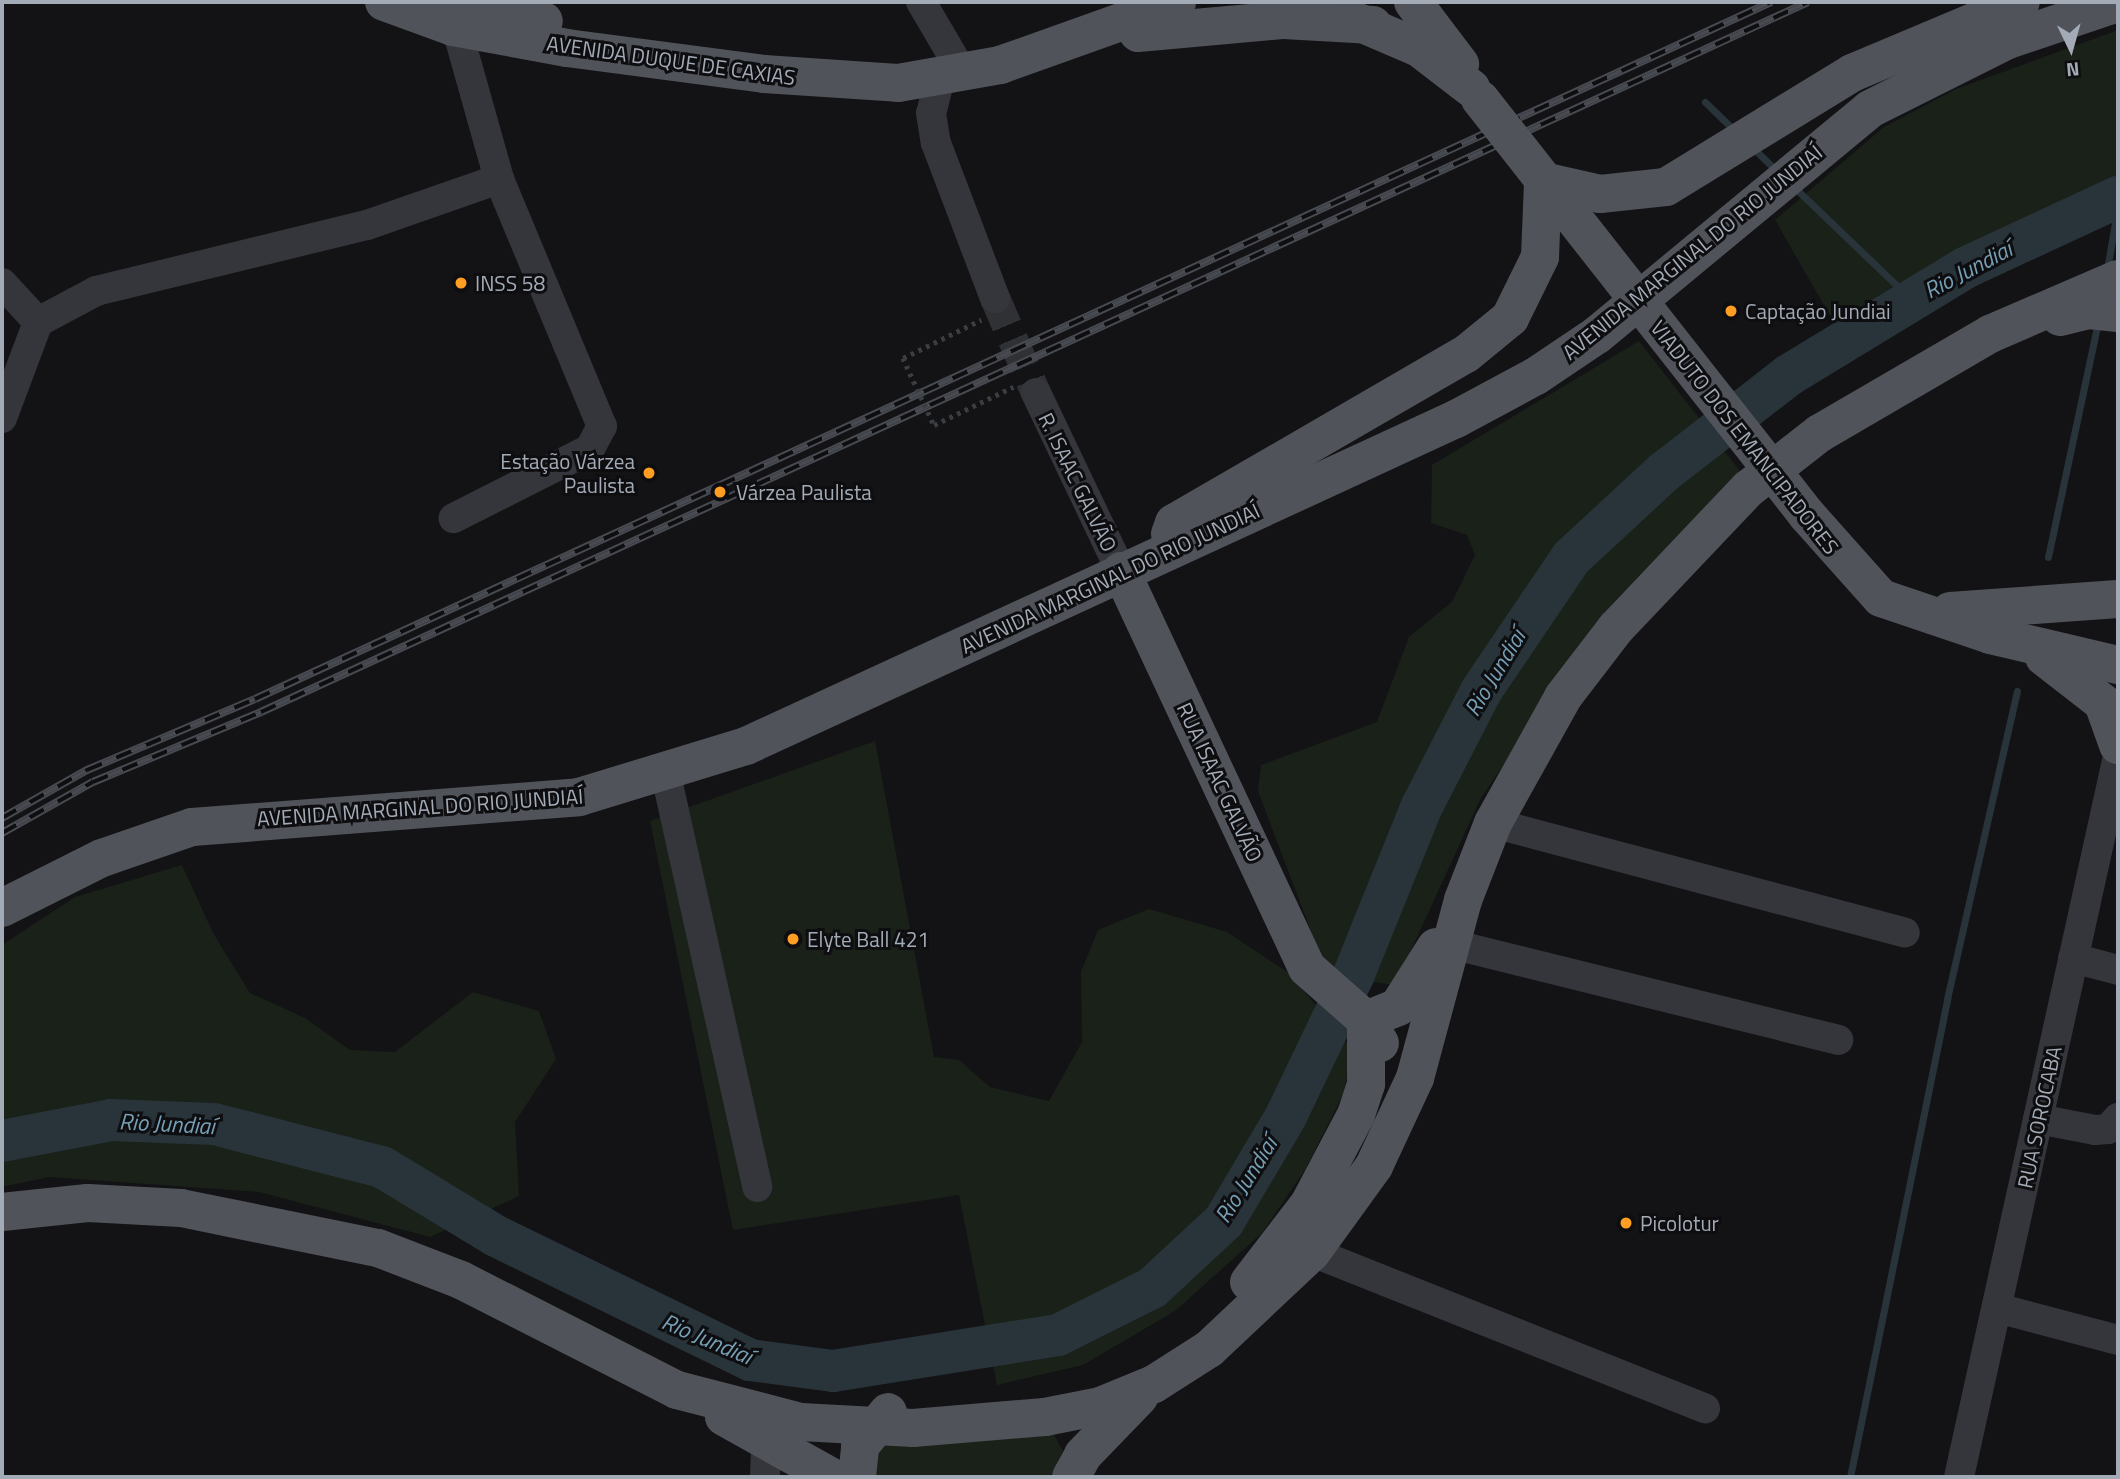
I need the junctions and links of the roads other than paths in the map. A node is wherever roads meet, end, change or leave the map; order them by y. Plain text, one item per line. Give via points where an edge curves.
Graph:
1 (384, 2) edge
2 (921, 2) edge
3 (1115, 2) edge
4 (1177, 2) edge
5 (1297, 2) edge
6 (1413, 2) edge
7 (2118, 3) edge
8 (2012, 4) edge
9 (456, 10) edge
10 (1373, 25) junction
11 (1007, 62) junction
12 (952, 76) junction
13 (1476, 94) junction
14 (499, 179) junction
15 (1543, 181) junction
16 (2118, 279) edge
17 (2, 283) edge
18 (991, 307) tunnel mouth
19 (2118, 313) edge
20 (38, 322) junction
21 (1990, 334) junction
22 (1027, 389) tunnel mouth
23 (2, 418) edge
24 (454, 518) dead end
25 (1165, 549) junction
26 (1121, 571) junction
27 (2115, 594) edge
28 (1913, 611) junction
29 (1990, 635) junction
30 (2118, 665) edge
31 (2118, 745) edge
32 (2118, 756) edge
33 (666, 775) junction
34 (1493, 823) junction
35 (1463, 900) junction
36 (2, 908) edge
37 (1905, 933) dead end
38 (1451, 944) junction
39 (2073, 958) junction
40 (2118, 970) edge
41 (1348, 1006) junction
42 (1838, 1040) dead end
43 (2118, 1118) edge
44 (2038, 1119) junction
45 (1374, 1166) junction
46 (757, 1187) dead end
47 (2, 1212) edge
48 (1312, 1252) junction
49 (2001, 1309) junction
50 (2118, 1340) edge
51 (1154, 1384) junction
52 (677, 1391) junction
53 (1705, 1408) dead end
54 (871, 1427) junction
55 (765, 1459) edge
56 (832, 1477) edge
57 (857, 1477) edge
58 (1071, 1477) edge
59 (1959, 1477) edge

1 - 9 main road
2 - 12 street
3 - 11 main road via 1021,48
4 - 11 main road
5 - 10 main road
6 - 13 main road via 1453,52
7 - 25 main road, AVENIDA MARGINAL DO RIO JUNDIAÍ via 2008,40 1870,109 1597,335 1536,376 1456,419
8 - 15 main road via 1852,73 1666,187 1600,194
9 - 12 main road, AVENIDA DUQUE DE CAXIAS via 571,29 617,52 850,82
9 - 14 street
10 - 11 main road via 1284,20 1159,28 1031,62
10 - 13 main road via 1419,48
11 - 12 main road, AVENIDA DUQUE DE CAXIAS
12 - 18 street via 931,113 936,143
13 - 15 main road, VIADUTO DOS EMANCIPADORES, bridge
14 - 20 street via 368,225 96,292
14 - 24 street via 602,426 590,449
15 - 25 main road via 1540,257 1510,318 1466,354 1174,523
15 - 28 main road, VIADUTO DOS EMANCIPADORES, bridge via 1853,573 1881,598
16 - 21 main road
17 - 20 street
19 - 21 main road via 2089,310
20 - 23 street
21 - 34 main road via 1820,433 1748,489 1616,628 1563,697
22 - 26 street, R. ISAAC GALVÃO
25 - 26 main road, AVENIDA MARGINAL DO RIO JUNDIAÍ
26 - 33 main road, AVENIDA MARGINAL DO RIO JUNDIAÍ via 857,697
26 - 41 main road, RUA ISAAC GALVÃO via 1307,968
27 - 28 main road via 2033,609
28 - 29 main road, VIADUTO DOS EMANCIPADORES
29 - 30 main road
29 - 31 main road via 2058,663 2085,683 2103,703
32 - 39 street, RUA SOROCABA
33 - 36 main road, AVENIDA MARGINAL DO RIO JUNDIAÍ via 579,797 192,827 102,858
33 - 46 street
34 - 35 main road
34 - 37 street
35 - 38 main road
35 - 41 main road via 1398,1007
38 - 42 street
38 - 45 main road via 1415,1078
39 - 40 street
39 - 44 street, RUA SOROCABA
41 - 45 main road, RUA ISAAC GALVÃO via 1389,1072
41 - 54 main road via 1366,1084 1339,1153 1276,1252 1189,1336 1095,1382 888,1411
43 - 44 street via 2109,1129 2095,1130
44 - 49 street, RUA SOROCABA
45 - 48 main road
47 - 52 main road via 88,1203 181,1208 378,1248 461,1280
48 - 51 main road via 1209,1349
48 - 53 street
49 - 50 street
49 - 59 street, RUA SOROCABA
51 - 54 main road via 1100,1406 1045,1417
51 - 58 main road via 1115,1418
52 - 54 main road via 801,1422
52 - 55 main road
54 - 57 main road via 860,1446
55 - 56 main road

